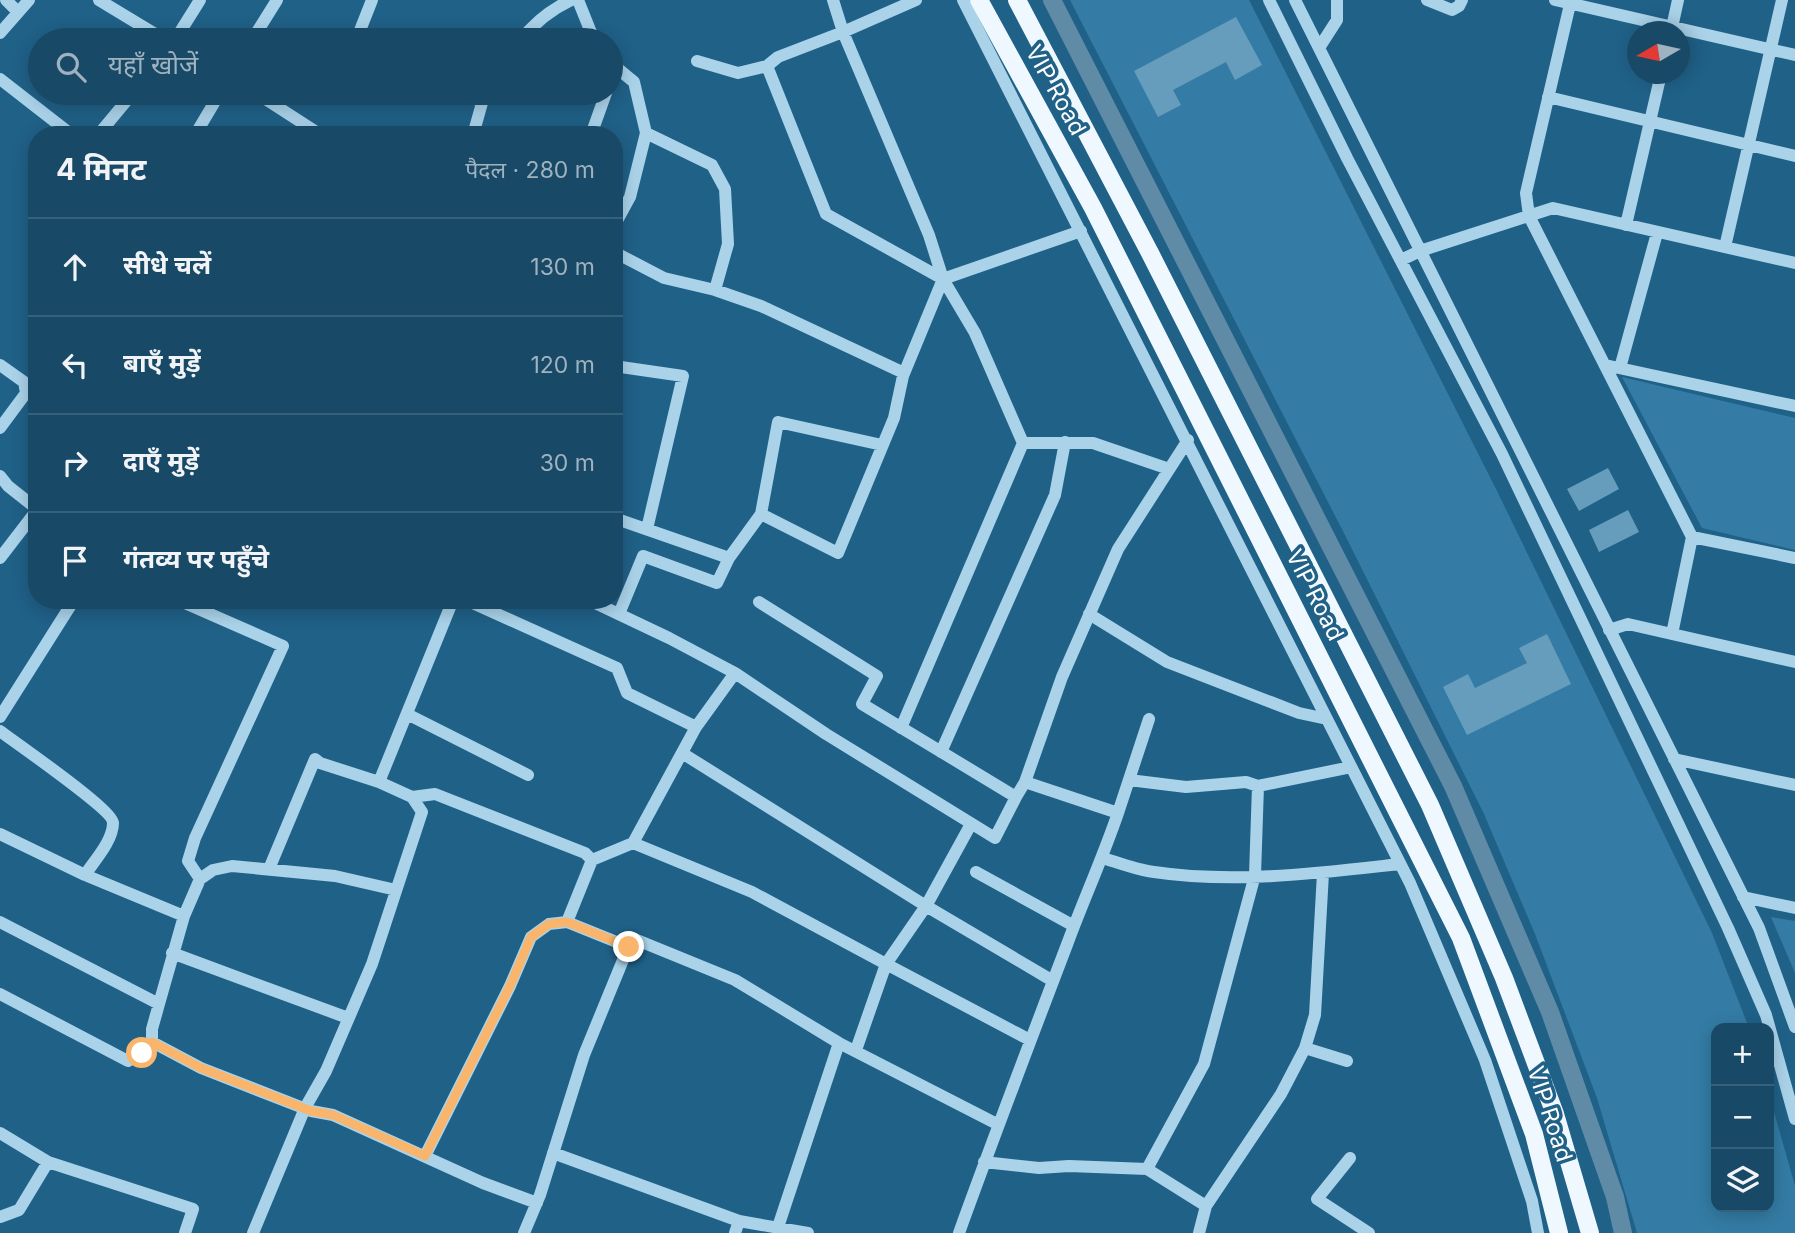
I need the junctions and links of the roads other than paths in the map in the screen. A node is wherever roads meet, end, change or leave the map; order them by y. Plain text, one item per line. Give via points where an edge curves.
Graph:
1 (6, 0) edge
2 (29, 0) edge
3 (99, 0) edge
4 (201, 0) edge
5 (277, 0) edge
6 (373, 0) edge
7 (571, 0) edge
8 (578, 0) edge
9 (832, 0) edge
10 (916, 0) edge
11 (963, 0) edge
12 (979, 0) edge
13 (1017, 0) edge
14 (1269, 0) edge
15 (1295, 0) edge
16 (1337, 0) edge
17 (1427, 0) edge
18 (1462, 0) edge
19 (1555, 0) edge
20 (1678, 0) edge
21 (1782, 0) edge
22 (1571, 2) edge
23 (18, 12) junction
24 (1641, 21) edge
25 (1673, 21) edge
26 (145, 28) edge
27 (183, 28) edge
28 (260, 28) edge
29 (361, 28) edge
30 (530, 28) edge
31 (589, 28) edge
32 (843, 32) junction
33 (0, 33) edge
34 (1690, 33) edge
35 (1319, 48) junction
36 (1771, 50) junction
37 (1795, 55) edge
38 (697, 61) dead end
39 (766, 66) junction
40 (623, 76) edge
41 (0, 79) edge
42 (1659, 84) edge
43 (1548, 97) junction
44 (28, 101) edge
45 (33, 105) edge
46 (123, 105) edge
47 (213, 105) edge
48 (275, 105) edge
49 (483, 105) edge
50 (602, 105) edge
51 (1650, 122) junction
52 (60, 126) edge
53 (106, 126) edge
54 (200, 126) edge
55 (307, 126) edge
56 (476, 126) edge
57 (594, 126) edge
58 (646, 133) junction
59 (1749, 145) junction
60 (1795, 156) edge
61 (623, 208) edge
62 (1529, 216) junction
63 (1626, 225) junction
64 (1081, 231) junction
65 (1657, 233) junction
66 (1725, 247) junction
67 (1420, 251) junction
68 (623, 257) edge
69 (1401, 260) junction
70 (1795, 263) edge
71 (943, 279) junction
72 (715, 290) junction
73 (0, 365) edge
74 (1605, 365) junction
75 (623, 367) edge
76 (1620, 368) junction
77 (904, 373) junction
78 (1795, 406) edge
79 (0, 428) edge
80 (1188, 440) junction
81 (1065, 442) junction
82 (1023, 443) junction
83 (882, 445) junction
84 (1169, 469) junction
85 (0, 476) edge
86 (28, 503) edge
87 (761, 514) junction
88 (623, 521) edge
89 (28, 522) edge
90 (647, 529) junction
91 (1692, 537) junction
92 (0, 558) edge
93 (729, 558) junction
94 (1795, 558) edge
95 (759, 602) dead end
96 (623, 604) edge
97 (68, 609) edge
98 (199, 609) edge
99 (449, 609) edge
100 (485, 609) edge
101 (608, 609) edge
102 (621, 609) edge
103 (619, 614) junction
104 (1089, 614) junction
105 (1609, 629) junction
106 (1672, 634) junction
107 (1795, 662) edge
108 (735, 673) junction
109 (407, 714) junction
110 (0, 717) edge
111 (1149, 719) dead end
112 (1327, 719) junction
113 (696, 727) junction
114 (901, 728) junction
115 (0, 731) edge
116 (941, 752) junction
117 (682, 753) junction
118 (1674, 759) junction
119 (1351, 767) junction
120 (528, 775) dead end
121 (1129, 780) junction
122 (379, 782) junction
123 (1025, 782) junction
124 (1795, 785) edge
125 (1258, 786) junction
126 (412, 797) junction
127 (1016, 797) junction
128 (1118, 813) junction
129 (971, 824) junction
130 (0, 834) edge
131 (633, 843) junction
132 (1102, 858) junction
133 (592, 860) junction
134 (1400, 864) junction
135 (269, 869) junction
136 (976, 872) dead end
137 (1323, 873) junction
138 (85, 875) junction
139 (1255, 875) junction
140 (200, 879) junction
141 (396, 890) junction
142 (1743, 897) junction
143 (926, 906) junction
144 (1795, 908) edge
145 (184, 916) junction
146 (0, 922) edge
147 (567, 922) junction
148 (1074, 926) junction
149 (629, 947) junction
150 (172, 953) junction
151 (886, 964) junction
152 (1053, 981) junction
153 (0, 994) edge
154 (159, 1004) junction
155 (348, 1018) junction
156 (1795, 1027) edge
157 (1030, 1040) junction
158 (152, 1042) junction
159 (839, 1043) junction
160 (1305, 1048) junction
161 (856, 1050) junction
162 (1347, 1061) dead end
163 (305, 1108) junction
164 (1795, 1119) edge
165 (998, 1124) junction
166 (0, 1133) edge
167 (553, 1153) junction
168 (425, 1156) junction
169 (1350, 1158) dead end
170 (48, 1162) junction
171 (984, 1162) junction
172 (1147, 1169) junction
173 (537, 1203) junction
174 (1206, 1206) junction
175 (0, 1217) edge
176 (737, 1227) edge
177 (778, 1227) junction
178 (185, 1233) edge
179 (253, 1233) edge
180 (524, 1233) edge
181 (808, 1233) edge
182 (959, 1233) edge
183 (1199, 1233) edge
184 (1368, 1233) edge
185 (1538, 1233) edge
186 (1559, 1233) edge
187 (1590, 1233) edge

1 - 23 street
2 - 23 street
3 - 26 street
4 - 27 street
5 - 28 street
6 - 29 street
7 - 30 street
8 - 31 street
9 - 32 street
10 - 32 street
11 - 64 street, VIP Road
12 - 186 main road, VIP Road via 1093,208 1461,938 1534,1134
13 - 187 main road, VIP Road via 1152,255 1430,805 1509,990 1555,1114
14 - 69 street
15 - 35 street
16 - 35 street via 1338,20
17 - 18 street via 1452,10
19 - 22 street
20 - 25 street
21 - 36 street
22 - 24 street
22 - 43 street
23 - 33 street
32 - 39 street
32 - 71 street via 929,234
34 - 36 street
35 - 67 street
36 - 37 street
36 - 59 street
38 - 39 street via 738,74
39 - 71 street via 826,214
40 - 58 street via 634,82
41 - 44 street
42 - 51 street
43 - 51 street
43 - 62 street via 1526,193
45 - 52 street
46 - 53 street
47 - 54 street
48 - 55 street
49 - 56 street
50 - 57 street
51 - 59 street
51 - 63 street
58 - 61 street
58 - 72 street via 712,165 725,189 729,244
59 - 60 street
59 - 66 street
62 - 63 street via 1553,208
62 - 67 street
62 - 74 street
63 - 65 street
64 - 71 street
64 - 80 street, VIP Road
65 - 66 street
65 - 76 street
66 - 70 street
67 - 69 street
67 - 105 street
68 - 72 street via 664,278
69 - 164 street via 1502,454 1728,928 1766,1016
71 - 77 street
71 - 82 street via 975,333
72 - 77 street via 761,306
73 - 79 street via 24,382 26,393
74 - 76 street
74 - 91 street
75 - 90 street via 683,376
76 - 78 street
77 - 83 street via 894,418
80 - 84 street
80 - 112 street, VIP Road
81 - 82 street
81 - 84 street via 1093,443
81 - 116 street via 1055,495
82 - 114 street
83 - 87 street via 778,422
83 - 87 street via 838,553
84 - 104 street via 1118,548
85 - 86 street
87 - 93 street
88 - 90 street
89 - 92 street
90 - 93 street
91 - 94 street
91 - 106 street
93 - 96 street via 717,583 643,556
95 - 114 street via 877,676 862,704
97 - 110 street
98 - 140 street via 283,646 195,838 188,861
99 - 109 street
100 - 113 street via 617,668 628,693
101 - 103 street
102 - 103 street
103 - 108 street
104 - 112 street via 1167,662 1299,713
104 - 123 street
105 - 106 street via 1628,624
105 - 118 street
106 - 107 street
108 - 113 street
108 - 129 street
109 - 120 street
109 - 122 street
111 - 121 street
112 - 119 street, VIP Road
113 - 117 street
114 - 116 street
115 - 138 street via 112,817 110,836
116 - 127 street
117 - 131 street
117 - 143 street
118 - 124 street
118 - 142 street
119 - 125 street
119 - 134 street, VIP Road
121 - 125 street via 1186,787 1246,782
121 - 128 street
122 - 126 street
122 - 135 street via 315,759
123 - 127 street
123 - 128 street
125 - 139 street
126 - 133 street via 435,793 574,848
126 - 141 street via 422,812
127 - 129 street via 995,838
128 - 132 street
129 - 143 street
130 - 138 street
131 - 133 street
131 - 151 street via 752,892
132 - 139 street via 1151,872 1200,877
132 - 148 street
133 - 147 street
134 - 137 street
134 - 185 street, VIP Road via 1485,1060 1532,1201
135 - 140 street via 232,866
135 - 141 street via 335,876
136 - 148 street
137 - 139 street
137 - 160 street via 1315,1015
138 - 145 street
139 - 172 street via 1204,1064
140 - 145 street
141 - 155 street via 372,964
142 - 144 street
142 - 156 street
143 - 151 street
143 - 152 street
145 - 150 street
146 - 154 street
147 - 149 street
147 - 168 street via 549,924 531,937
148 - 152 street
149 - 159 street via 632,938 735,980
149 - 167 street via 584,1055
150 - 154 street
150 - 155 street
151 - 157 street
151 - 161 street
152 - 157 street
153 - 158 street via 128,1061
154 - 158 street
155 - 163 street
157 - 165 street
158 - 163 street via 201,1068
159 - 161 street
159 - 177 street
160 - 162 street
160 - 174 street via 1281,1094
161 - 165 street
163 - 168 street via 333,1115
163 - 179 street
165 - 171 street
166 - 170 street
167 - 173 street
167 - 176 street
168 - 173 street
169 - 184 street via 1317,1199
170 - 175 street via 19,1210
170 - 178 street via 193,1209
171 - 172 street via 1039,1168
171 - 182 street
172 - 174 street
173 - 180 street
174 - 183 street
176 - 177 street
177 - 181 street

